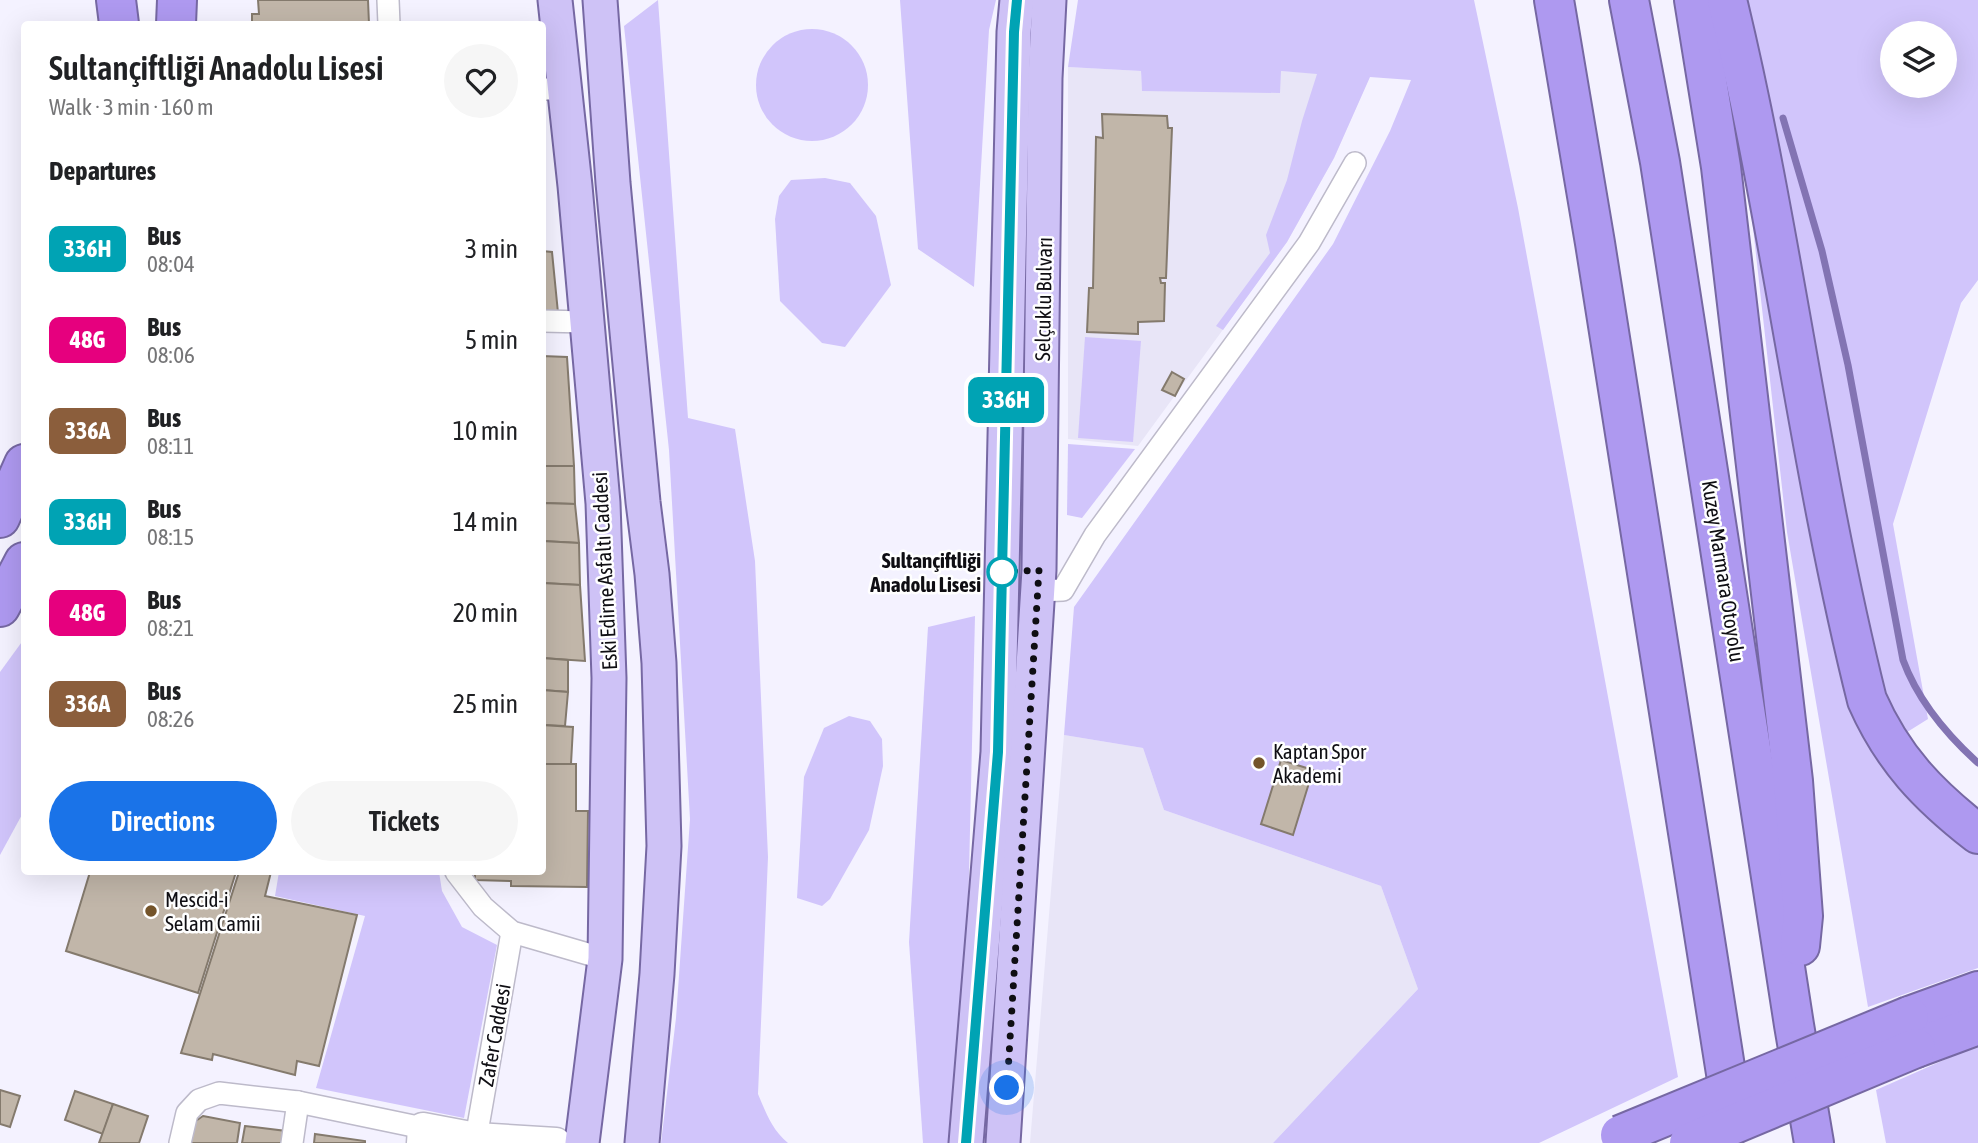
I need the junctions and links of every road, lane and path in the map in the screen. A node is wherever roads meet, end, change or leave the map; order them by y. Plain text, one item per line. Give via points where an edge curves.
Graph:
1 (116, 0) edge
2 (136, 0) edge
3 (388, 0) edge
4 (555, 0) edge
5 (600, 0) edge
6 (1017, 0) edge
7 (1049, 0) edge
8 (1554, 0) edge
9 (1629, 0) edge
10 (1694, 0) edge
11 (1727, 0) edge
12 (120, 21) edge
13 (134, 21) edge
14 (390, 21) edge
15 (553, 89) edge
16 (1355, 163) dead end
17 (546, 321) edge
18 (586, 322) junction
19 (21, 471) edge
20 (0, 518) edge
21 (21, 568) edge
22 (1038, 591) junction
23 (0, 607) edge
24 (1978, 834) edge
25 (458, 875) edge
26 (512, 932) junction
27 (605, 959) junction
28 (1978, 991) edge
29 (1718, 1023) junction
30 (1794, 1025) junction
31 (1978, 1025) edge
32 (1913, 1032) junction
33 (298, 1102) junction
34 (423, 1135) edge
35 (476, 1138) junction
36 (1609, 1139) edge
37 (180, 1143) edge
38 (292, 1143) edge
39 (556, 1143) edge
40 (582, 1143) edge
41 (642, 1143) edge
42 (966, 1143) edge
43 (1003, 1143) edge
44 (1689, 1143) edge
45 (1708, 1143) edge
46 (1737, 1143) edge
47 (1814, 1143) edge

1 - 12 highway
2 - 13 highway
3 - 14 street
4 - 15 main road, Eski Edirne Asfaltı Caddesi
5 - 41 main road, Eski Edirne Asfaltı Caddesi via 659,663 664,846
6 - 42 main road, Selçuklu Bulvarı via 998,752
7 - 22 main road, Selçuklu Bulvarı
8 - 29 highway
9 - 30 highway, Kuzey Marmara Otoyolu via 1660,162
10 - 30 highway via 1721,167 1793,781 1802,916
11 - 24 highway via 1825,513 1867,700 1878,726 1917,781
15 - 18 main road, Eski Edirne Asfaltı Caddesi via 575,186
16 - 22 street via 1309,243 1096,535 1063,590
17 - 18 street
18 - 27 main road, Eski Edirne Asfaltı Caddesi via 603,503 609,665
19 - 20 highway
21 - 23 highway
22 - 43 main road, Selçuklu Bulvarı
25 - 26 street via 483,908
26 - 27 street
26 - 35 street, Zafer Caddesi
27 - 40 main road, Eski Edirne Asfaltı Caddesi
28 - 32 highway
29 - 45 highway
29 - 46 highway
30 - 47 highway, Kuzey Marmara Otoyolu
31 - 32 highway
32 - 36 highway, bridge
32 - 44 highway, bridge
33 - 34 street
33 - 37 street via 219,1093 199,1100 187,1113
33 - 38 street
34 - 35 street
35 - 39 street

